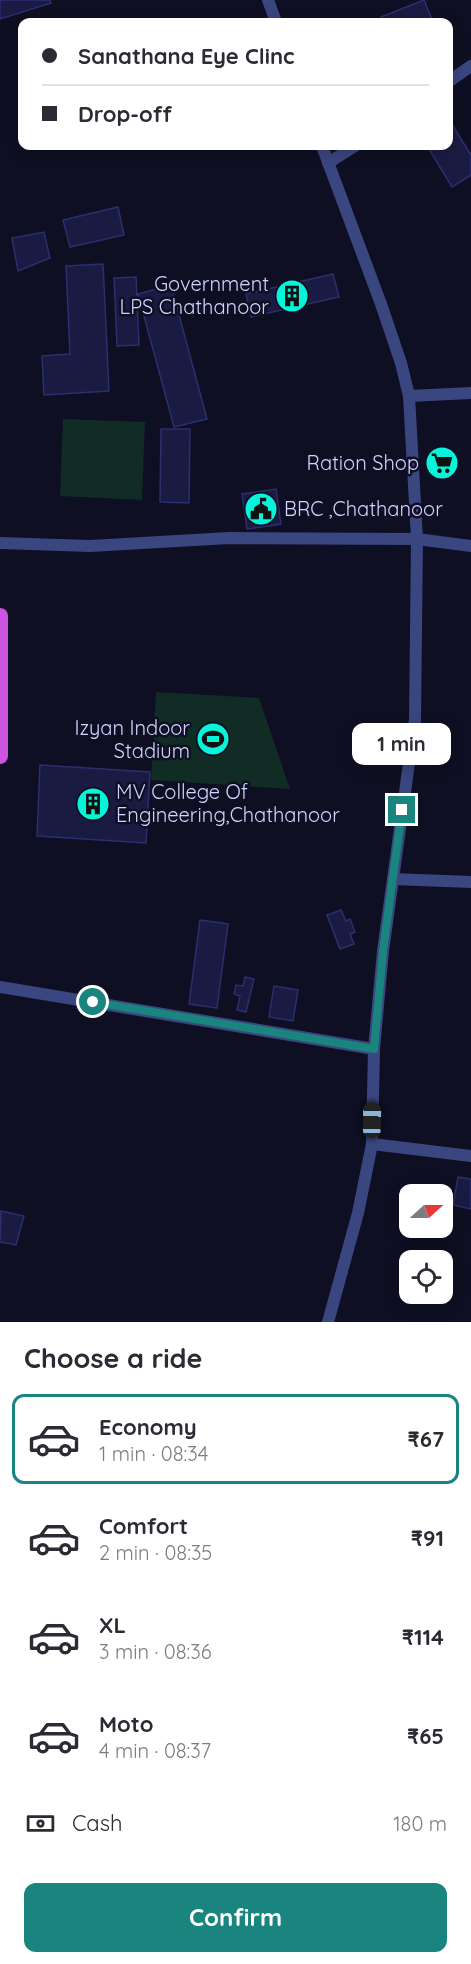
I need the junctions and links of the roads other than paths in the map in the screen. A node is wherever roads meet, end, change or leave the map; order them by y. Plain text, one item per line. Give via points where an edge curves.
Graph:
1 (268, 0) edge
2 (275, 18) edge
3 (471, 66) edge
4 (453, 79) edge
5 (323, 150) edge
6 (349, 150) edge
7 (328, 163) junction
8 (471, 393) edge
9 (409, 396) junction
10 (417, 539) junction
11 (0, 543) edge
12 (471, 546) edge
13 (0, 616) edge
14 (0, 756) edge
15 (393, 879) junction
16 (471, 882) edge
17 (0, 987) edge
18 (374, 1049) junction
19 (372, 1144) junction
20 (471, 1156) edge
21 (328, 1322) edge

1 - 2 street
3 - 4 street
5 - 7 street
6 - 7 street
7 - 9 street via 381,304
8 - 9 street
9 - 10 street
10 - 11 street via 229,538 90,546
10 - 12 street
10 - 15 street via 415,720
13 - 14 highway
15 - 16 street
15 - 18 street
17 - 18 street
18 - 19 street
19 - 20 street
19 - 21 street

